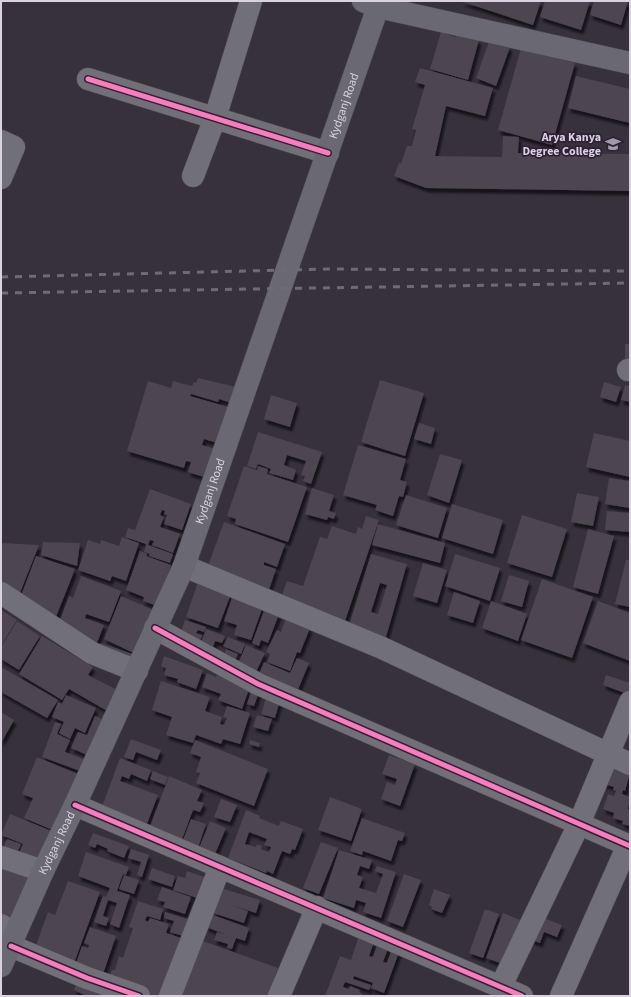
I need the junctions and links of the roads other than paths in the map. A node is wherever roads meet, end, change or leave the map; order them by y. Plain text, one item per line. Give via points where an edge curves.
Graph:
1 (251, 1) edge
2 (374, 3) edge
3 (630, 63) edge
4 (88, 79) dead end
5 (215, 118) junction
6 (1, 141) edge
7 (328, 153) junction
8 (193, 176) dead end
9 (1, 178) edge
10 (184, 566) junction
11 (1, 593) edge
12 (155, 628) junction
13 (137, 671) junction
14 (630, 702) edge
15 (607, 754) junction
16 (630, 764) edge
17 (76, 805) junction
18 (579, 824) junction
19 (629, 846) edge
20 (1, 857) edge
21 (220, 867) junction
22 (43, 871) junction
23 (317, 907) junction
24 (9, 935) edge
25 (1, 966) edge
26 (501, 986) junction
27 (139, 996) edge
28 (170, 996) edge
29 (279, 996) edge
30 (522, 996) edge
31 (561, 996) edge

1 - 5 street
2 - 3 main road
2 - 7 main road, Kydganj Road
4 - 5 street
5 - 7 street
5 - 8 street
6 - 9 street via 14,147
7 - 10 main road, Kydganj Road
10 - 12 main road, Kydganj Road
10 - 15 street via 380,647
11 - 13 street via 92,653
12 - 13 main road, Kydganj Road
12 - 18 street via 258,684
13 - 17 main road, Kydganj Road
14 - 15 street
15 - 16 street
15 - 18 street
17 - 21 street
17 - 22 main road, Kydganj Road
18 - 19 street
18 - 26 street
19 - 31 street
20 - 22 street
21 - 23 street
21 - 28 street
22 - 24 main road, Kydganj Road
23 - 26 street
23 - 29 street
24 - 25 main road, Kydganj Road
24 - 27 street via 87,978
26 - 30 street

